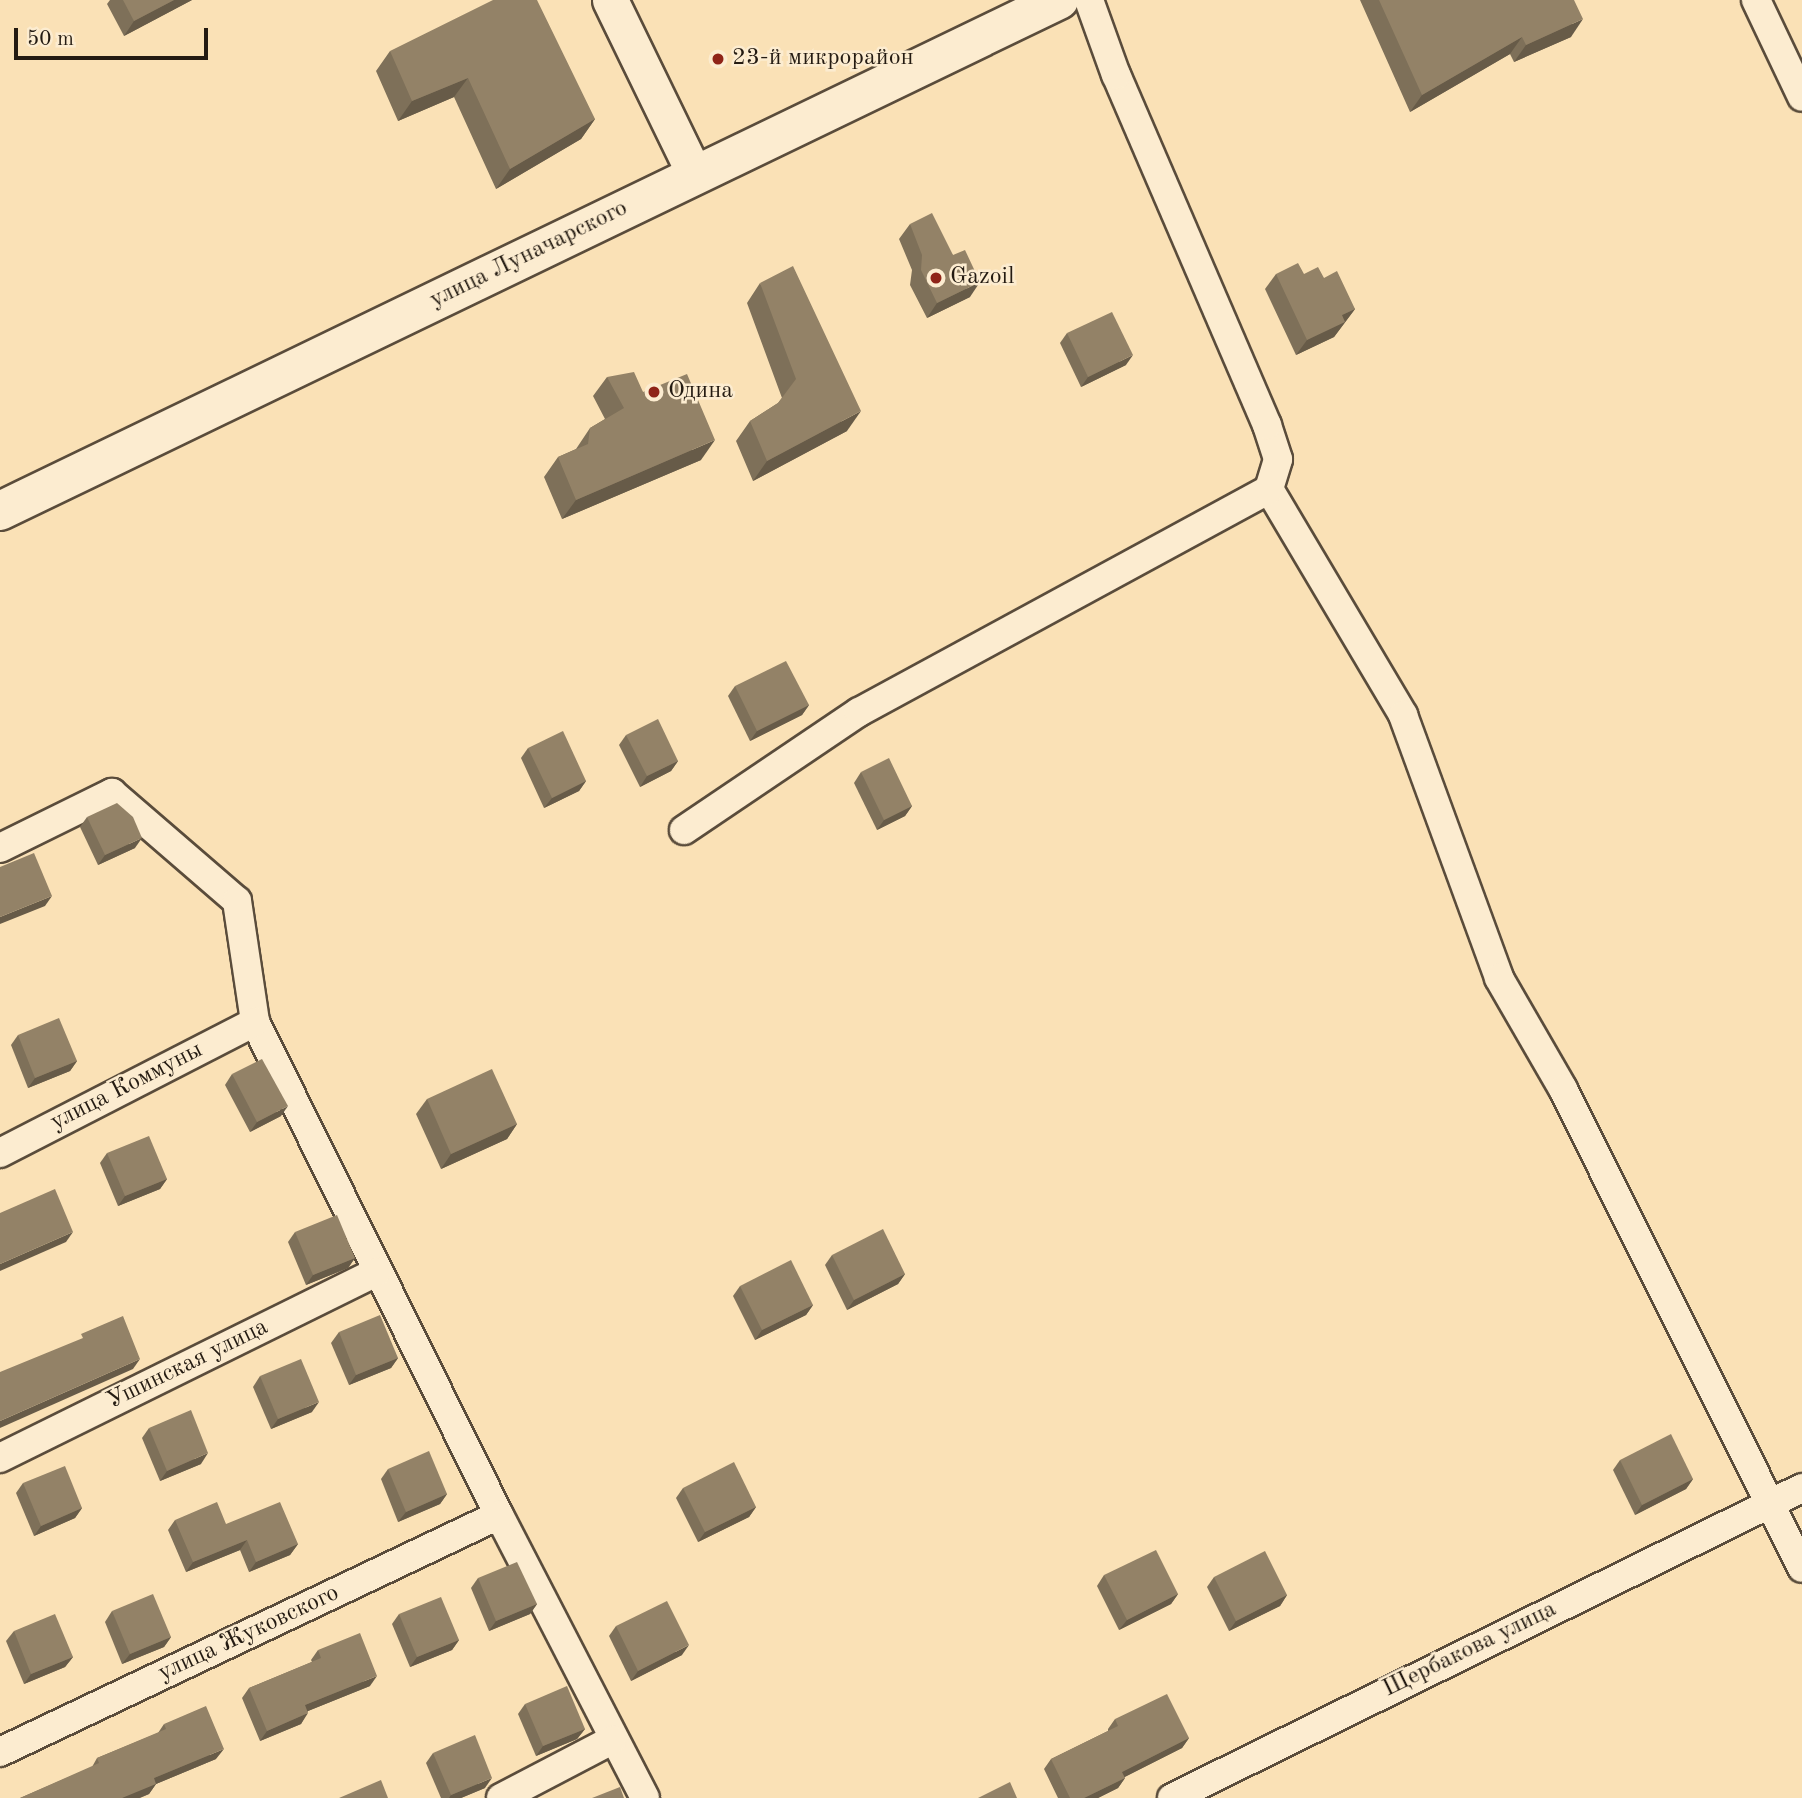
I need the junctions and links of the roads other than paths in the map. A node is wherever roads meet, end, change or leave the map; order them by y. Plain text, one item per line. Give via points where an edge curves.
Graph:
1 (610, 0) edge
2 (1059, 0) edge
3 (1088, 0) edge
4 (1756, 0) edge
5 (1802, 97) edge
6 (695, 175) junction
7 (1269, 489) junction
8 (0, 511) edge
9 (684, 830) dead end
10 (0, 848) edge
11 (255, 1021) junction
12 (0, 1153) edge
13 (377, 1272) junction
14 (0, 1458) edge
15 (1802, 1488) edge
16 (1767, 1502) junction
17 (499, 1515) junction
18 (1802, 1568) edge
19 (612, 1740) junction
20 (0, 1752) edge
21 (500, 1798) edge
22 (645, 1798) edge
23 (1172, 1798) edge

1 - 6 street
2 - 6 main road, улица Луначарского
3 - 7 street via 1267,425 1278,459
4 - 5 street
6 - 8 main road, улица Луначарского
7 - 9 street via 859,712
7 - 16 street via 1403,715 1499,978 1563,1089
10 - 11 street via 112,793 237,901
11 - 12 street, улица Коммуны
11 - 13 street
13 - 14 street, Ушинская улица
13 - 17 street
15 - 16 street, Щербакова улица
16 - 18 street
16 - 23 street, Щербакова улица
17 - 19 street
17 - 20 street, улица Жуковского
19 - 21 street
19 - 22 street

